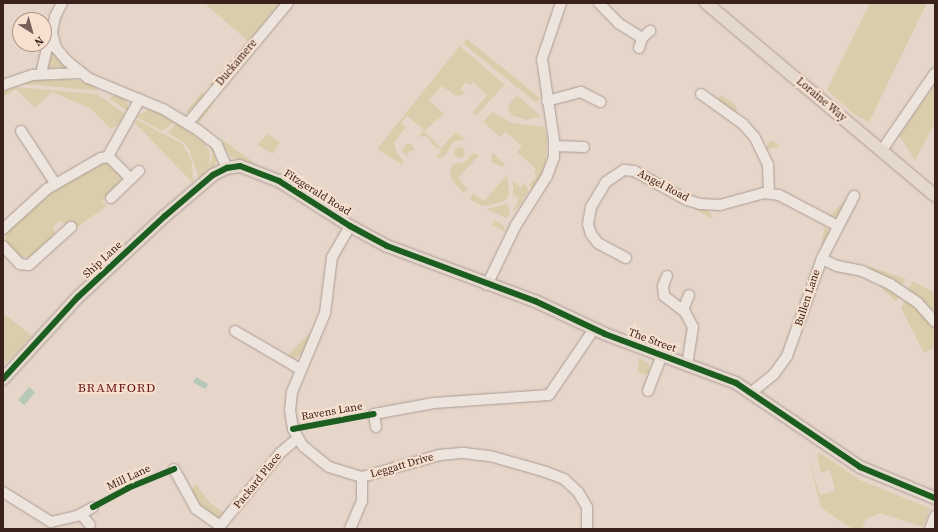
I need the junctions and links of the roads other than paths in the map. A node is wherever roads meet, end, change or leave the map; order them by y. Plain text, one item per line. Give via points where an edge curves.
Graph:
1 (62, 3) edge
2 (288, 3) edge
3 (560, 3) edge
4 (599, 3) edge
5 (706, 3) edge
6 (650, 31) dead end
7 (52, 39) joint
8 (46, 52) edge
9 (80, 73) junction
10 (41, 74) junction
11 (935, 74) edge
12 (3, 85) edge
13 (701, 94) dead end
14 (140, 99) junction
15 (547, 101) junction
16 (601, 102) dead end
17 (188, 123) junction
18 (21, 132) dead end
19 (554, 146) junction
20 (584, 146) dead end
21 (882, 150) junction
22 (108, 156) junction
23 (227, 168) junction
24 (55, 183) junction
25 (769, 194) junction
26 (854, 196) dead end
27 (935, 196) edge
28 (111, 198) dead end
29 (350, 226) junction
30 (838, 226) junction
31 (71, 227) dead end
32 (3, 229) edge
33 (3, 246) edge
34 (626, 258) dead end
35 (822, 259) junction
36 (667, 276) dead end
37 (487, 284) junction
38 (689, 295) dead end
39 (683, 310) junction
40 (935, 322) edge
41 (594, 329) junction
42 (235, 331) dead end
43 (662, 355) junction
44 (687, 363) junction
45 (300, 369) junction
46 (3, 379) edge
47 (648, 391) dead end
48 (752, 392) junction
49 (376, 427) dead end
50 (298, 438) junction
51 (174, 469) dead end
52 (362, 477) junction
53 (3, 492) edge
54 (935, 498) edge
55 (93, 507) dead end
56 (81, 514) junction
57 (935, 516) edge
58 (90, 525) dead end
59 (222, 527) edge
60 (350, 529) edge
61 (587, 529) edge
62 (930, 529) edge

1 - 7 street via 53,23
2 - 17 street, Duckamere
3 - 15 street via 542,58
4 - 6 street via 641,43
5 - 21 main road, Loraine Way
7 - 9 street via 62,56
8 - 10 street
9 - 10 street
9 - 14 street
10 - 12 street
11 - 21 street
13 - 25 street via 743,124 756,138 768,165
14 - 17 street
14 - 22 street
15 - 16 street via 581,92
15 - 19 street
17 - 23 street via 215,142
18 - 24 street
19 - 20 street
19 - 37 street via 554,157 547,176 516,224
21 - 27 main road, Loraine Way
22 - 24 street
22 - 28 street via 135,175
23 - 29 main road, Fitzgerald Road via 245,167 280,181
23 - 46 main road, Ship Lane via 198,187 132,246 78,297
24 - 32 street via 29,203
25 - 30 street, Angel Road via 783,197
25 - 34 street, Angel Road via 720,205 700,204 687,200 634,171 620,172 606,182 592,207 588,224 591,234 598,243
26 - 30 street, Bullen Lane
29 - 37 main road, The Street via 387,246
29 - 45 street, Leggatt Drive via 332,257 325,313
30 - 35 street, Bullen Lane
31 - 33 street via 29,265 20,264
35 - 40 street via 837,266 862,270 890,284 918,303
35 - 48 street, Bullen Lane via 789,352 774,374
36 - 39 street via 663,286 664,296
37 - 41 main road, The Street via 535,301
38 - 39 street
39 - 44 street via 692,323 694,332
41 - 43 main road, The Street
41 - 49 street, Ravens Lane via 549,395 434,403 374,414
42 - 45 street
43 - 44 main road, The Street
43 - 47 street
44 - 48 main road, The Street
45 - 50 street, Leggatt Drive via 290,401 291,420
48 - 54 main road, The Street via 860,467
50 - 52 street, Leggatt Drive via 320,462 342,472
50 - 59 street, Packard Place via 280,453
51 - 59 street, Packard Place via 196,509
52 - 60 street via 362,501
52 - 61 street, Leggatt Drive via 439,455 464,453 490,456 564,479 578,492 587,507
53 - 56 street via 51,522
55 - 56 street
56 - 58 street
57 - 62 street

